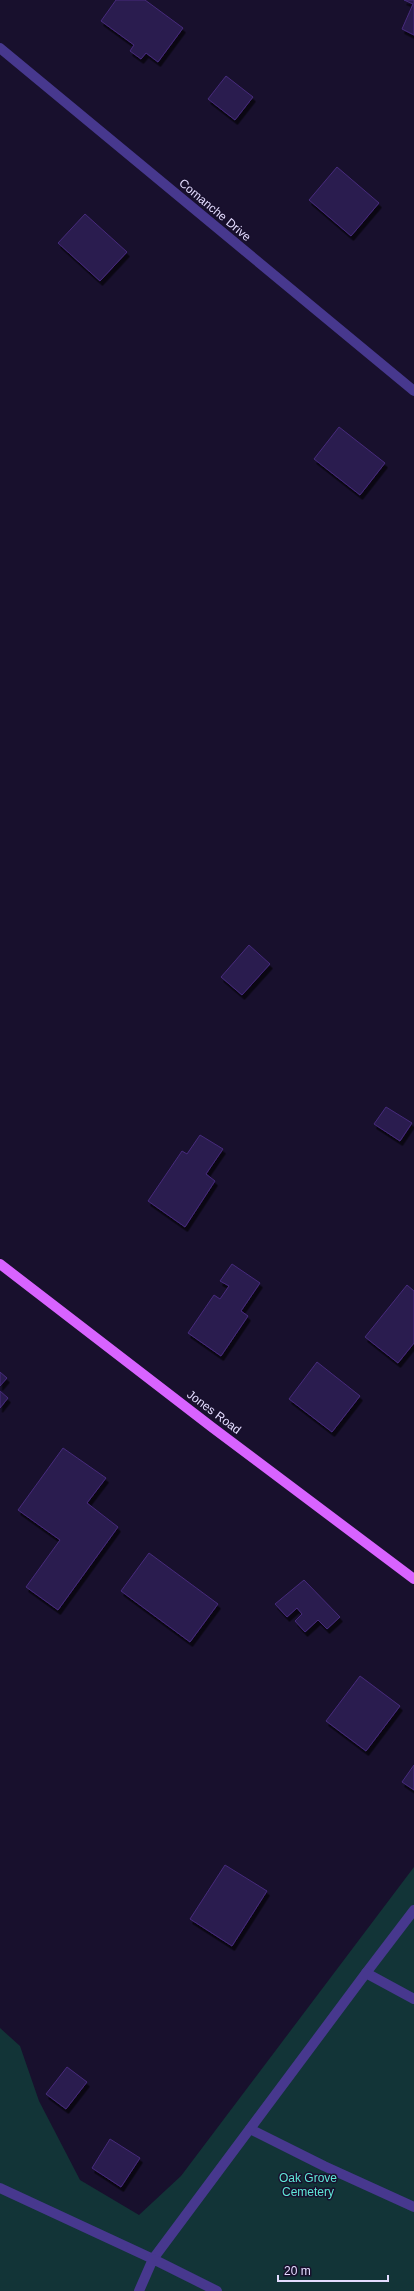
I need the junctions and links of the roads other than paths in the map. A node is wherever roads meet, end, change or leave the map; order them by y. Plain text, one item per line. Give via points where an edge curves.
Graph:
1 (0, 48) edge
2 (414, 391) edge
3 (0, 1264) edge
4 (414, 1579) edge
5 (414, 1910) edge
6 (366, 1973) junction
7 (414, 1999) edge
8 (250, 2129) junction
9 (0, 2188) edge
10 (414, 2207) edge
11 (153, 2259) junction
12 (139, 2291) edge
13 (217, 2291) edge

1 - 2 street, Comanche Drive
3 - 4 main road, Jones Road
5 - 6 street
6 - 7 street
6 - 8 street
8 - 10 street
8 - 11 street
9 - 11 street
11 - 12 street
11 - 13 street

